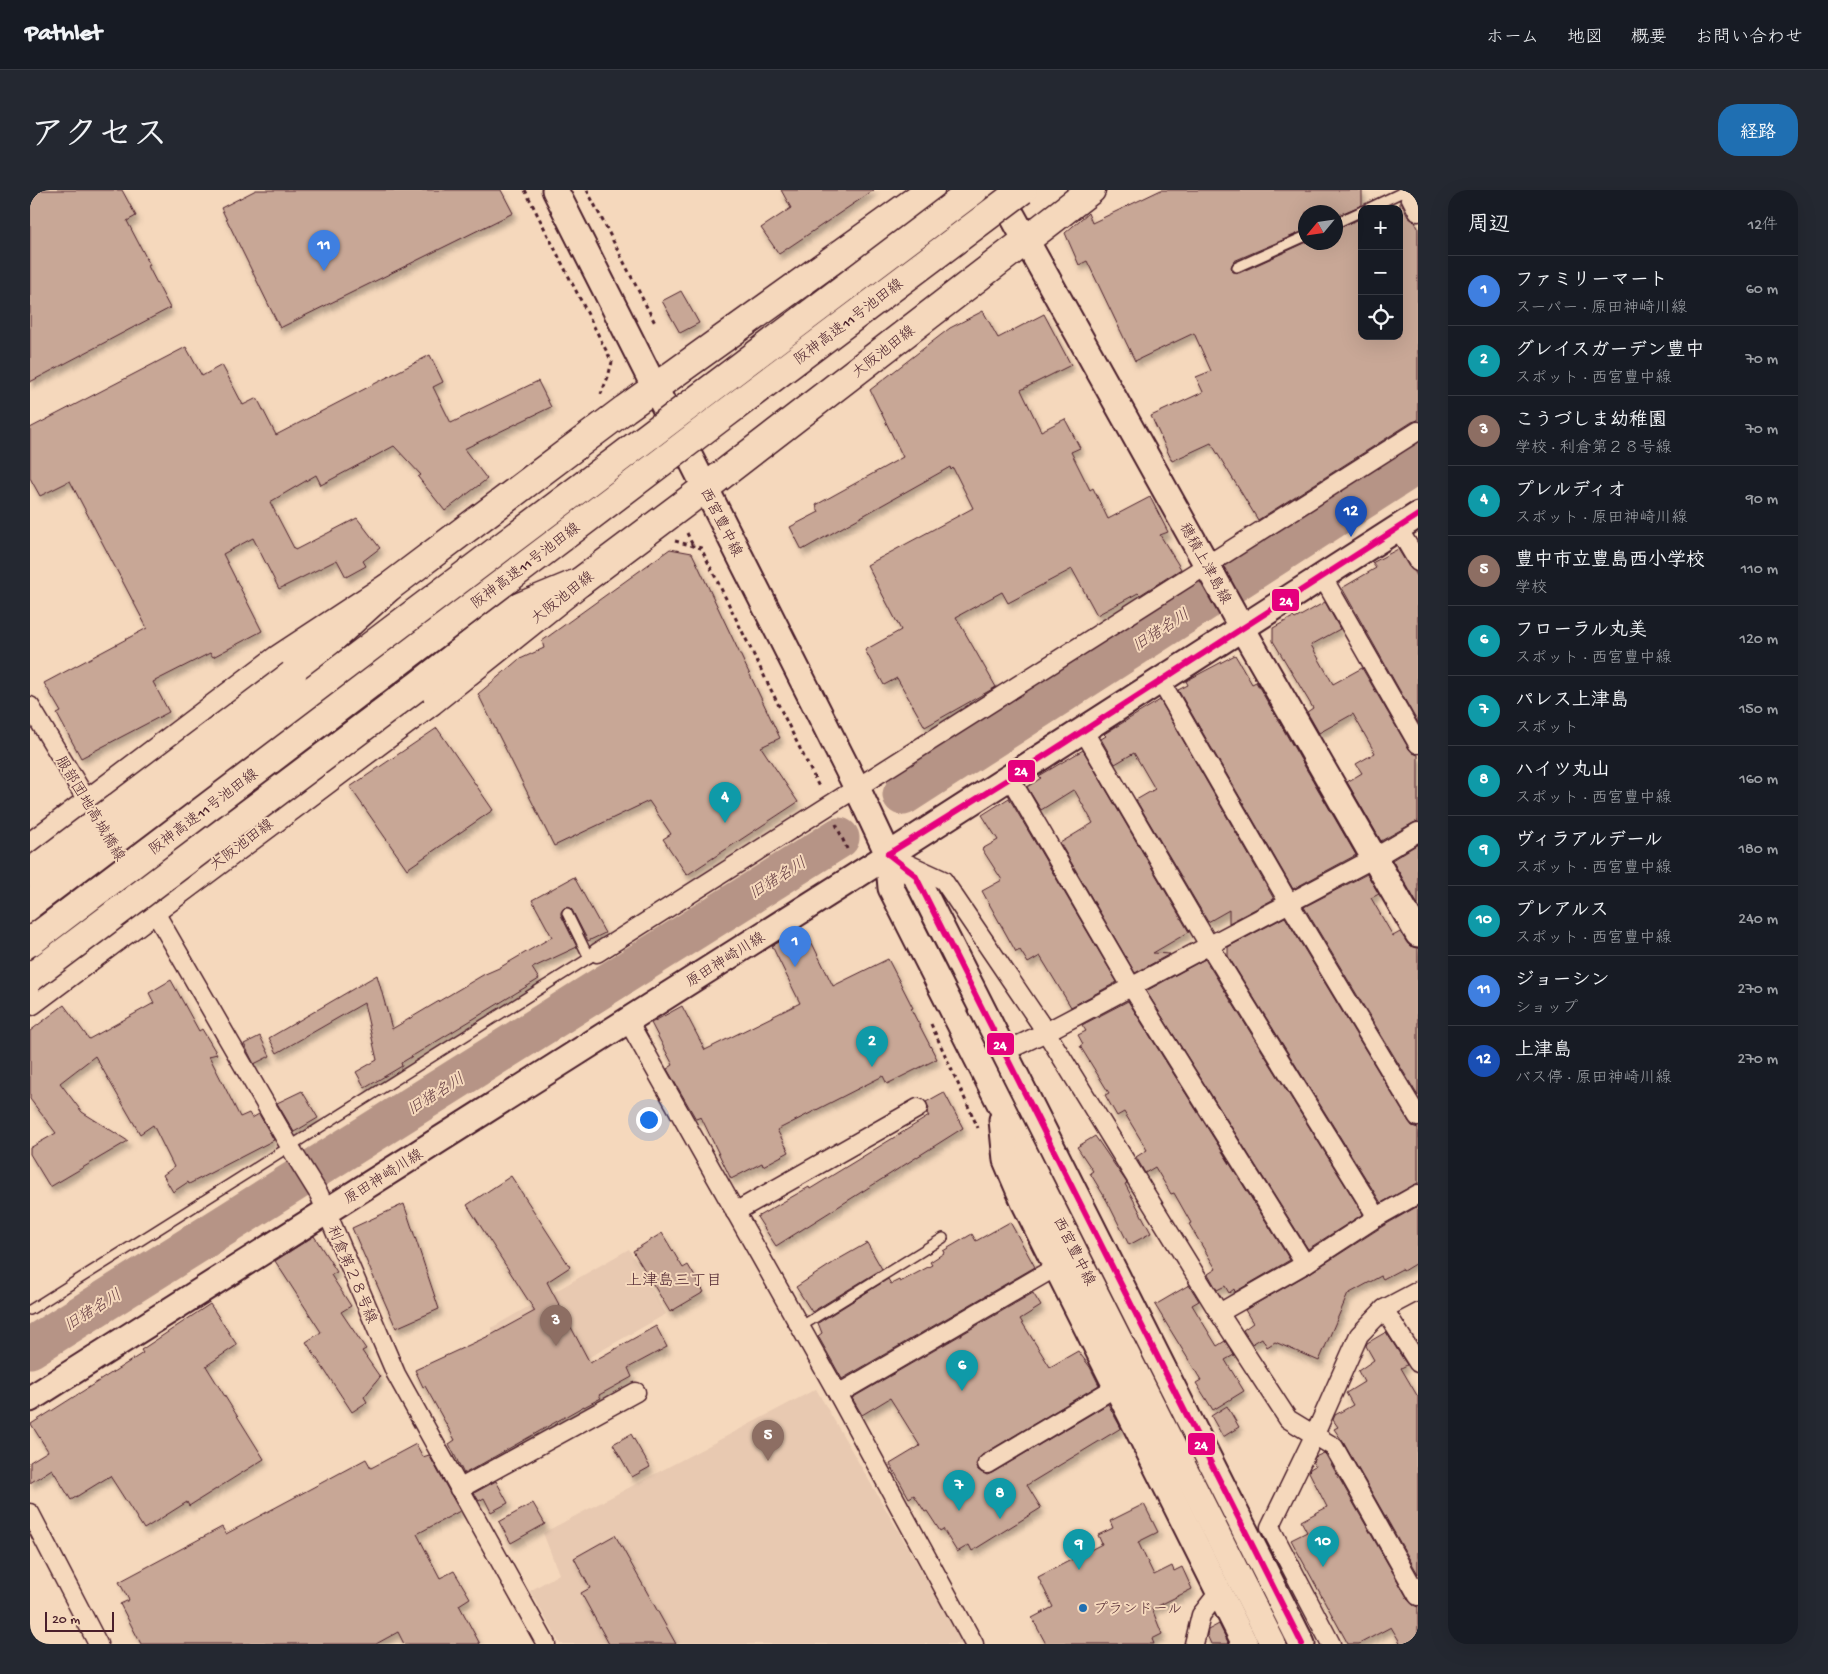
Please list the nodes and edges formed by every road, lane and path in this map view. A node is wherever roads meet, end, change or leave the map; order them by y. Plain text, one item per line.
1 (526, 190) edge
2 (555, 190) edge
3 (587, 190) edge
4 (930, 190) edge
5 (974, 190) edge
6 (998, 190) edge
7 (1022, 190) edge
8 (1091, 190) edge
9 (1407, 190) edge
10 (1375, 205) edge
11 (1418, 212) edge
12 (1358, 213) edge
13 (1343, 220) edge
14 (1027, 240) junction
15 (1298, 240) edge
16 (1237, 267) dead end
17 (655, 323) dead end
18 (654, 388) junction
19 (599, 399) dead end
20 (1418, 432) edge
21 (705, 488) junction
22 (1408, 521) edge
23 (670, 540) dead end
24 (1418, 562) edge
25 (1210, 570) junction
26 (1322, 576) junction
27 (580, 582) junction
28 (389, 587) junction
29 (1237, 619) junction
30 (1160, 680) junction
31 (30, 706) edge
32 (1083, 730) junction
33 (1418, 744) edge
34 (1010, 778) junction
35 (857, 788) junction
36 (89, 804) junction
37 (828, 806) junction
38 (1418, 832) edge
39 (30, 848) edge
40 (847, 849) dead end
41 (888, 854) junction
42 (1374, 858) junction
43 (30, 873) edge
44 (1289, 903) junction
45 (30, 904) edge
46 (152, 910) junction
47 (567, 913) dead end
48 (1418, 934) edge
49 (30, 942) edge
50 (1209, 945) junction
51 (593, 956) junction
52 (30, 978) edge
53 (1131, 986) junction
54 (30, 1001) edge
55 (628, 1021) junction
56 (1046, 1032) junction
57 (1004, 1052) junction
58 (1000, 1104) junction
59 (918, 1108) dead end
60 (1418, 1117) edge
61 (293, 1152) junction
62 (1418, 1194) edge
63 (323, 1203) junction
64 (735, 1212) junction
65 (1377, 1217) junction
66 (943, 1238) dead end
67 (1305, 1264) junction
68 (1056, 1267) junction
69 (1418, 1291) edge
70 (1384, 1309) junction
71 (30, 1310) edge
72 (1219, 1313) junction
73 (800, 1327) junction
74 (1418, 1363) edge
75 (1116, 1387) junction
76 (636, 1392) dead end
77 (838, 1394) junction
78 (30, 1399) edge
79 (1315, 1434) junction
80 (987, 1464) dead end
81 (459, 1489) junction
82 (30, 1514) edge
83 (1220, 1592) junction
84 (1418, 1596) edge
85 (98, 1644) edge
86 (546, 1644) edge
87 (974, 1644) edge
88 (1194, 1644) edge
89 (1245, 1644) edge
90 (1273, 1644) edge
91 (1302, 1644) edge
92 (1331, 1644) edge

1 - 19 path
2 - 18 main road, 西宮豊中線
3 - 17 path
4 - 18 main road
5 - 45 main road, 阪神高速11号池田線, bridge
6 - 14 main road, 穂積上津島線
7 - 49 main road, 阪神高速11号池田線, bridge
8 - 14 main road, 大阪池田線
9 - 10 lane
9 - 11 street
12 - 13 lane
14 - 21 main road, 大阪池田線
14 - 25 main road, 穂積上津島線
15 - 16 lane
18 - 21 main road, 西宮豊中線
18 - 28 main road
20 - 25 street
21 - 27 main road, 大阪池田線
21 - 35 main road, 西宮豊中線
22 - 24 street
22 - 26 main road, 原田神崎川線
23 - 37 path
25 - 29 main road, 穂積上津島線
25 - 35 street
26 - 29 main road, 原田神崎川線
26 - 33 street
27 - 46 main road, 大阪池田線
27 - 52 main road, bridge
28 - 36 main road
28 - 43 main road, bridge
29 - 30 main road, 原田神崎川線
29 - 42 main road, 穂積上津島線
30 - 32 main road, 原田神崎川線
30 - 44 street
31 - 36 street, 服部団地高城橋線
32 - 34 main road, 原田神崎川線
32 - 50 street
34 - 41 main road, 原田神崎川線
34 - 53 street
35 - 37 street
35 - 41 main road, 西宮豊中線
36 - 39 main road
36 - 46 street, 服部団地高城橋線
37 - 40 path
37 - 51 street
38 - 42 street
41 - 55 main road, 原田神崎川線
41 - 56 street
41 - 57 main road, 西宮豊中線
41 - 58 main road, 西宮豊中線
42 - 44 street
42 - 48 main road, 穂積上津島線
44 - 50 street
44 - 60 street
46 - 54 main road, 大阪池田線
46 - 61 street, 利倉第２８号線
47 - 51 lane
50 - 53 street
50 - 65 street
51 - 61 lane
53 - 56 street
53 - 67 street
55 - 63 main road, 原田神崎川線
55 - 64 street
56 - 57 street
56 - 72 street
57 - 91 main road, 西宮豊中線
58 - 68 main road
58 - 90 main road, 西宮豊中線
59 - 64 street
61 - 63 street, 利倉第２８号線
61 - 71 lane
62 - 65 street
63 - 78 main road, 原田神崎川線
63 - 81 street, 利倉第２８号線
64 - 73 street
65 - 67 street
66 - 73 lane
67 - 72 street
68 - 75 main road
68 - 77 street
69 - 70 street
70 - 74 street
70 - 79 street
72 - 79 street
73 - 77 street
75 - 80 street
75 - 83 main road
76 - 81 street
77 - 87 street
79 - 84 street
79 - 92 street
81 - 86 street, 利倉第２８号線
82 - 85 street
83 - 88 street
83 - 89 main road

